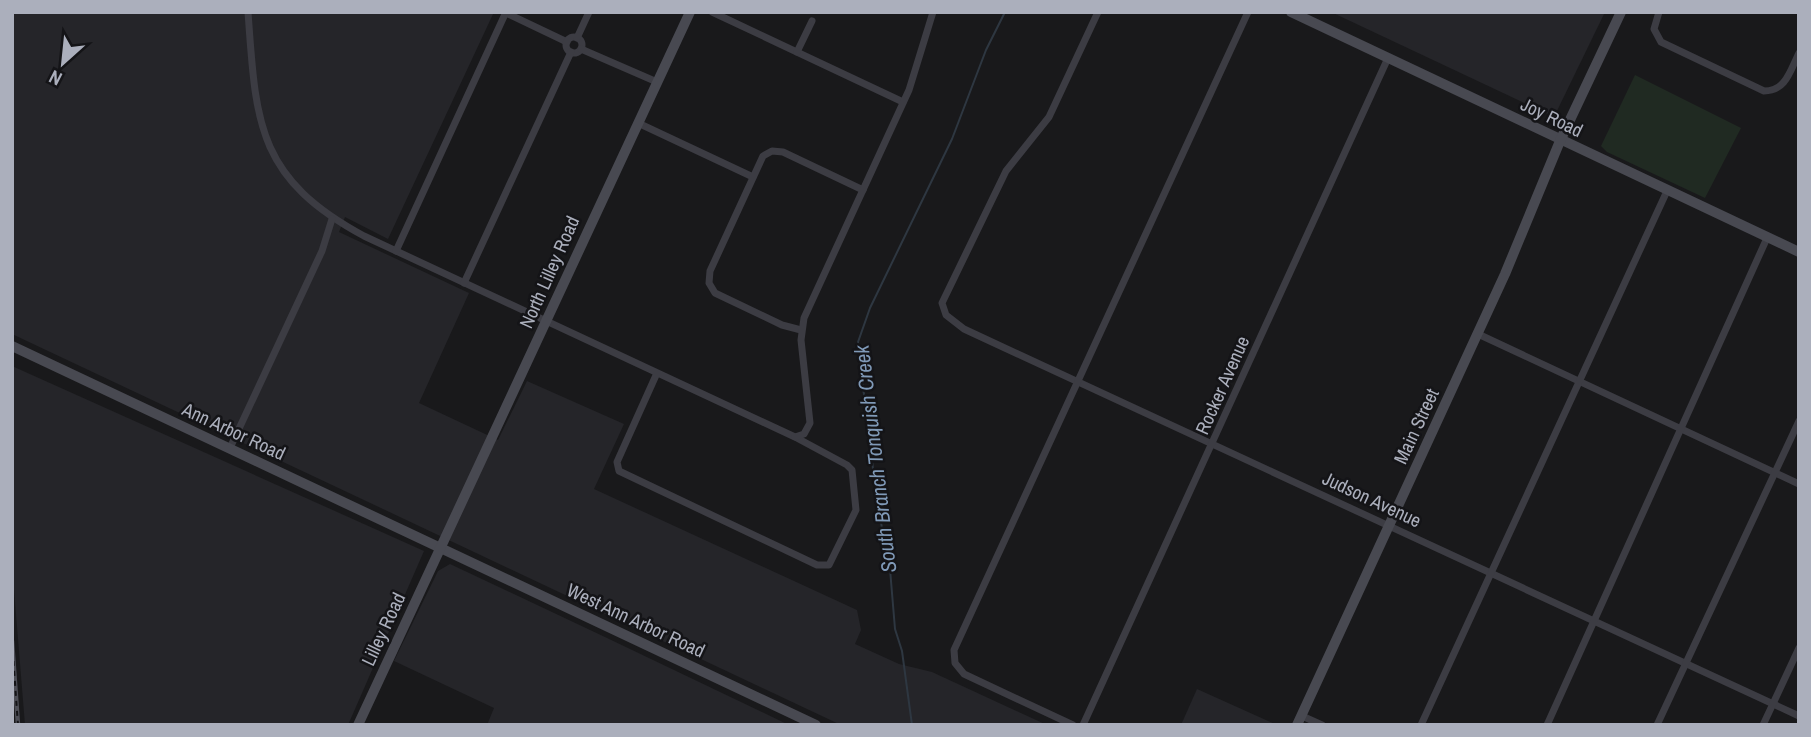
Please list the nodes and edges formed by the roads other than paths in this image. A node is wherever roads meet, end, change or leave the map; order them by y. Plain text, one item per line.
1 (248, 12) edge
2 (589, 12) edge
3 (690, 12) edge
4 (712, 12) edge
5 (933, 12) edge
6 (1098, 12) edge
7 (1248, 12) edge
8 (1291, 12) edge
9 (1622, 12) edge
10 (1658, 12) edge
11 (506, 13) edge
12 (812, 21) dead end
13 (577, 37) junction
14 (567, 42) junction
15 (581, 49) junction
16 (571, 52) junction
17 (797, 52) junction
18 (1799, 53) edge
19 (1388, 58) junction
20 (657, 82) junction
21 (903, 102) junction
22 (638, 123) junction
23 (1560, 141) junction
24 (753, 177) junction
25 (863, 190) junction
26 (1667, 191) junction
27 (332, 219) junction
28 (1768, 238) junction
29 (396, 251) junction
30 (1799, 252) edge
31 (464, 283) junction
32 (546, 320) junction
33 (801, 330) junction
34 (1478, 334) junction
35 (12, 346) edge
36 (657, 373) junction
37 (1079, 382) junction
38 (1580, 382) junction
39 (1799, 421) edge
40 (1682, 430) junction
41 (795, 437) junction
42 (1213, 443) junction
43 (230, 448) junction
44 (1774, 473) junction
45 (1799, 484) edge
46 (1390, 525) junction
47 (440, 547) junction
48 (1491, 572) junction
49 (1595, 621) junction
50 (1799, 648) edge
51 (1685, 663) junction
52 (1773, 704) junction
53 (1799, 716) edge
54 (1300, 720) edge
55 (358, 725) edge
56 (816, 725) edge
57 (1073, 725) edge
58 (1083, 725) edge
59 (1322, 725) edge
60 (1422, 725) edge
61 (1547, 725) edge
62 (1657, 725) edge
63 (1763, 725) edge

1 - 27 street
2 - 13 street
3 - 20 street, North Lilley Road
4 - 17 street
5 - 21 street
6 - 37 street, Judson Avenue
7 - 37 street
8 - 19 street, Joy Road
9 - 23 street, Main Street
10 - 18 street
11 - 14 street
11 - 29 street
12 - 17 street
13 - 14 street
13 - 15 street
14 - 16 street
15 - 16 street
15 - 20 street
16 - 31 street
17 - 21 street
19 - 23 street, Joy Road
19 - 42 street, Rocker Avenue
20 - 22 street, North Lilley Road
21 - 25 street
22 - 24 street
22 - 32 street, North Lilley Road
23 - 26 street, Joy Road
23 - 34 street, Main Street
24 - 25 street
24 - 33 street
25 - 33 street
26 - 28 street, Joy Road
26 - 38 street
27 - 29 street
27 - 43 street
28 - 30 street, Joy Road
28 - 40 street
29 - 31 street
31 - 32 street
32 - 36 street
32 - 47 street, North Lilley Road
33 - 41 street
34 - 38 street
34 - 46 street, Main Street
35 - 43 street, Ann Arbor Road
36 - 41 street
36 - 41 street
37 - 42 street, Judson Avenue
37 - 57 street
38 - 40 street
38 - 48 street
39 - 44 street
40 - 44 street
40 - 49 street
42 - 46 street, Judson Avenue
42 - 58 street, Rocker Avenue
43 - 47 street, Ann Arbor Road
44 - 45 street
44 - 51 street
46 - 48 street, Judson Avenue
46 - 54 street, Main Street
47 - 55 street, Lilley Road
47 - 56 street, West Ann Arbor Road
48 - 49 street, Judson Avenue
48 - 60 street
49 - 51 street, Judson Avenue
49 - 61 street
50 - 52 street
51 - 52 street, Judson Avenue
51 - 62 street
52 - 53 street, Judson Avenue
52 - 63 street
54 - 59 street

